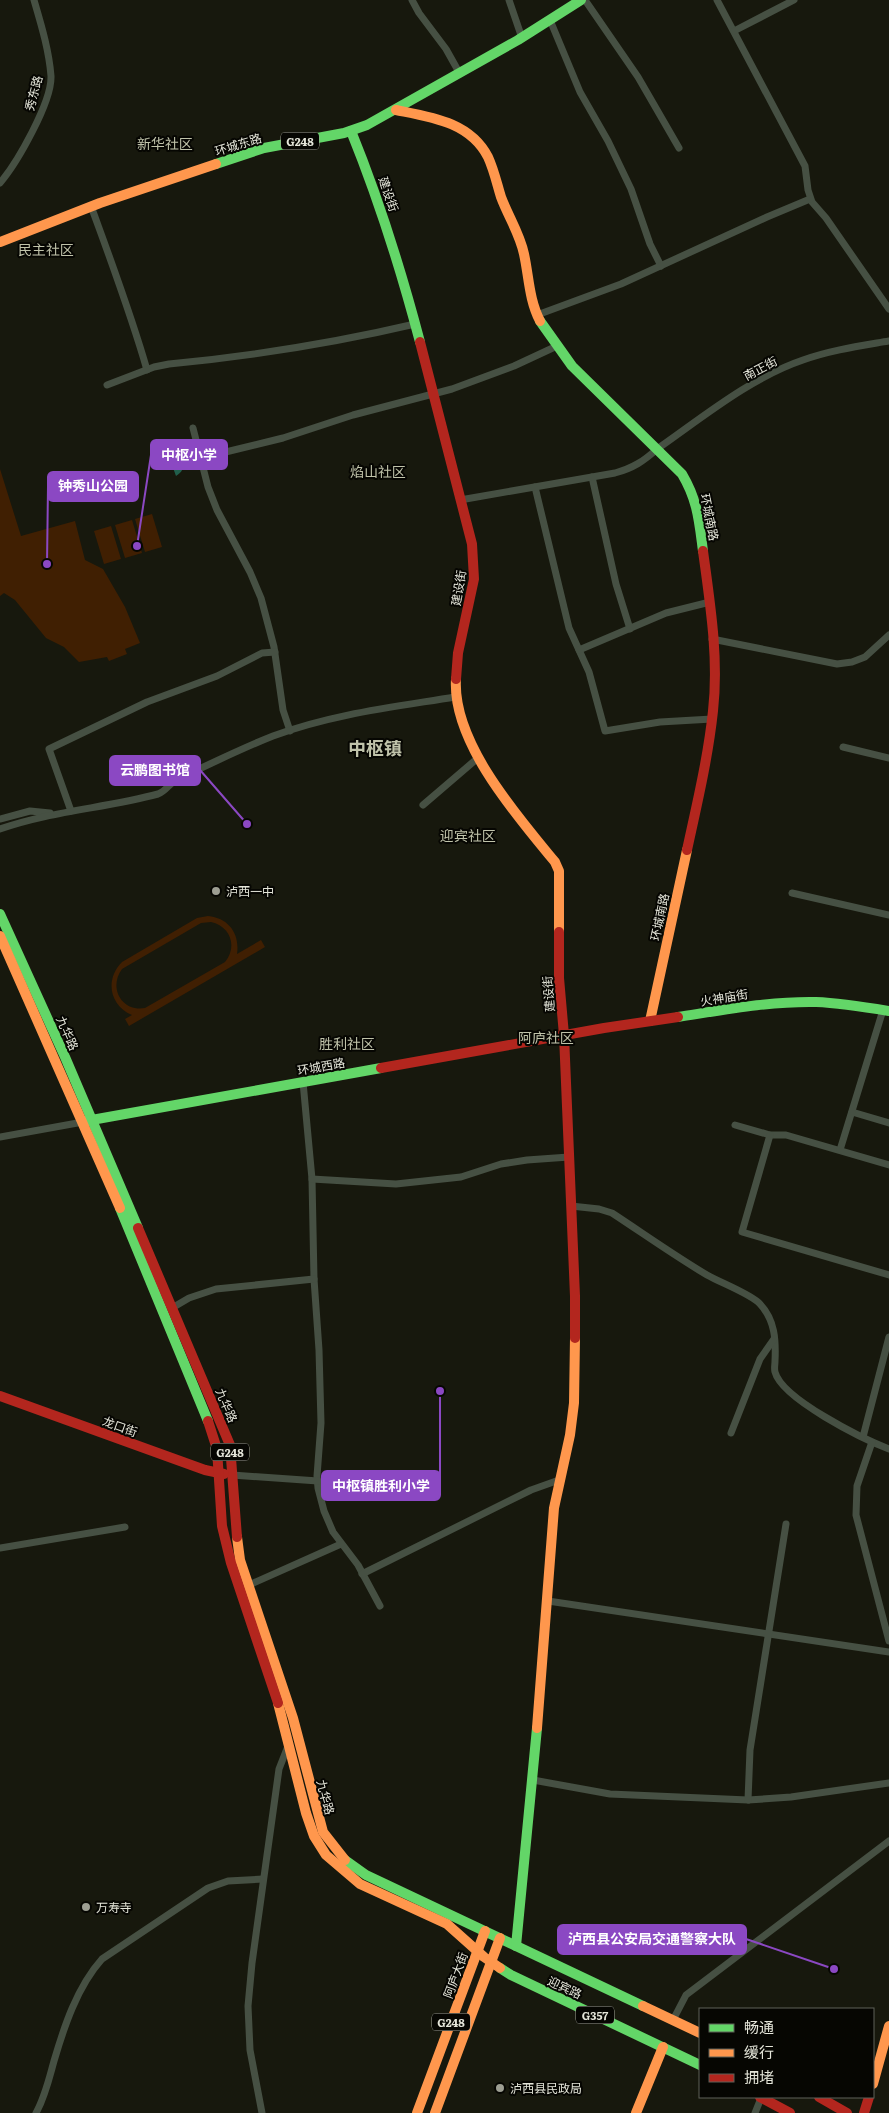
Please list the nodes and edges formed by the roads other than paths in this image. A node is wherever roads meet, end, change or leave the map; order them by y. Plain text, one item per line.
1 (34, 0) edge
2 (412, 0) edge
3 (509, 0) edge
4 (581, 0) edge
5 (585, 0) edge
6 (717, 0) edge
7 (794, 0) edge
8 (550, 20) junction
9 (734, 31) junction
10 (522, 38) junction
11 (460, 74) junction
12 (396, 110) junction
13 (351, 131) junction
14 (679, 148) dead end
15 (0, 183) edge
16 (810, 199) junction
17 (91, 206) junction
18 (0, 242) edge
19 (661, 266) junction
20 (889, 309) edge
21 (537, 315) junction
22 (415, 324) junction
23 (889, 341) edge
24 (557, 346) junction
25 (147, 370) junction
26 (107, 385) dead end
27 (433, 395) junction
28 (193, 428) dead end
29 (657, 449) junction
30 (201, 458) junction
31 (592, 477) junction
32 (535, 487) junction
33 (460, 500) junction
34 (710, 602) junction
35 (630, 629) junction
36 (889, 635) edge
37 (712, 639) junction
38 (578, 650) junction
39 (275, 652) junction
40 (455, 697) junction
41 (712, 719) junction
42 (290, 731) junction
43 (843, 747) dead end
44 (479, 757) junction
45 (889, 758) edge
46 (423, 805) dead end
47 (71, 811) junction
48 (55, 813) junction
49 (0, 819) edge
50 (0, 829) edge
51 (792, 893) dead end
52 (0, 914) edge
53 (889, 915) edge
54 (0, 936) edge
55 (886, 1011) edge
56 (650, 1021) junction
57 (564, 1035) junction
58 (303, 1082) junction
59 (852, 1112) junction
60 (87, 1121) junction
61 (889, 1123) edge
62 (735, 1125) dead end
63 (770, 1134) junction
64 (0, 1137) edge
65 (840, 1150) junction
66 (569, 1157) junction
67 (889, 1164) edge
68 (312, 1179) junction
69 (571, 1206) junction
70 (889, 1275) edge
71 (314, 1279) junction
72 (172, 1308) junction
73 (889, 1337) edge
74 (774, 1339) junction
75 (0, 1396) edge
76 (731, 1433) dead end
77 (864, 1438) junction
78 (872, 1442) junction
79 (889, 1449) edge
80 (219, 1473) junction
81 (232, 1475) junction
82 (559, 1480) junction
83 (318, 1481) junction
84 (786, 1524) dead end
85 (125, 1527) dead end
86 (341, 1544) junction
87 (0, 1548) edge
88 (362, 1574) junction
89 (249, 1585) junction
90 (548, 1601) junction
91 (380, 1606) dead end
92 (768, 1634) junction
93 (889, 1641) edge
94 (889, 1652) edge
95 (290, 1744) junction
96 (533, 1780) junction
97 (889, 1784) edge
98 (748, 1800) junction
99 (889, 1841) edge
100 (263, 1879) junction
101 (485, 1931) junction
102 (500, 1938) junction
103 (516, 1946) junction
104 (477, 1952) junction
105 (491, 1963) junction
106 (674, 2020) junction
107 (889, 2026) edge
108 (699, 2033) edge
109 (663, 2047) junction
110 (699, 2065) edge
111 (874, 2080) edge
112 (761, 2098) edge
113 (763, 2098) edge
114 (821, 2098) edge
115 (869, 2098) edge
116 (36, 2113) edge
117 (262, 2113) edge
118 (417, 2113) edge
119 (435, 2113) edge
120 (636, 2113) edge
121 (755, 2113) edge
122 (790, 2113) edge
123 (847, 2113) edge
124 (864, 2113) edge

1 - 15 street, 秀东路
2 - 11 street
3 - 10 street
4 - 8 main road, 环城东路 / G248
5 - 14 street
6 - 9 street
7 - 9 street
8 - 10 main road, 环城东路 / G248
8 - 19 street
9 - 16 street
10 - 11 main road, 环城东路 / G248
11 - 12 main road, 环城东路 / G248
12 - 13 main road, 环城东路 / G248
12 - 21 main road, 环城南路
13 - 17 main road, 环城东路 / G248
13 - 22 main road, 建设街
16 - 19 street
16 - 20 street
17 - 18 main road, 环城东路 / G248
17 - 25 street
19 - 21 street
21 - 24 main road, 环城南路
22 - 25 street
22 - 27 main road, 建设街
23 - 29 street, 南正街
24 - 27 street
24 - 29 main road, 环城南路
25 - 26 street
27 - 30 street
27 - 33 main road, 建设街
28 - 30 street
29 - 31 street, 南正街
29 - 34 main road, 环城南路
30 - 39 street
31 - 32 street, 南正街
31 - 35 street
32 - 33 street, 南正街
32 - 38 street
33 - 40 main road, 建设街
34 - 35 street
34 - 37 main road, 环城南路
35 - 38 street
36 - 37 street
37 - 41 main road, 环城南路
38 - 41 street
39 - 42 street
39 - 47 street
40 - 42 street
40 - 44 main road, 建设街
41 - 56 main road, 环城南路
42 - 47 street
43 - 45 street
44 - 46 street
44 - 57 main road, 建设街
47 - 48 street
48 - 49 street
48 - 50 street
51 - 53 street
52 - 60 main road, 九华路 / G248
54 - 60 main road, 九华路 / G248
55 - 56 main road, 火神庙街
55 - 59 street
56 - 57 main road, 火神庙街
57 - 58 main road, 环城西路
57 - 66 main road, 建设街
58 - 60 main road, 环城西路
58 - 68 street
59 - 61 street
59 - 65 street
60 - 64 street
60 - 72 main road, 九华路 / G248
60 - 80 main road, 九华路 / G248
62 - 63 street
63 - 65 street
63 - 70 street
65 - 67 street
66 - 68 street
66 - 69 main road, 建设街
68 - 71 street
69 - 74 street
69 - 82 main road, 建设街
71 - 72 street
71 - 83 street
72 - 81 main road, 九华路 / G248
73 - 77 street
74 - 76 street
74 - 77 street
75 - 80 main road, 龙口街
77 - 78 street
78 - 79 street
78 - 93 street
80 - 81 main road, 龙口街
80 - 95 main road, 九华路 / G248
81 - 83 street
81 - 89 main road, 九华路 / G248
82 - 88 street
82 - 90 main road, 建设街
83 - 86 street
84 - 92 street
85 - 87 street
86 - 88 street
86 - 89 street
88 - 91 street
89 - 101 main road, 九华路 / G248
90 - 92 street
90 - 96 main road, 建设街
92 - 94 street
92 - 98 street
95 - 100 street
95 - 104 main road, 九华路 / G248
96 - 98 street
96 - 103 main road, 建设街
97 - 98 street
99 - 106 street
100 - 116 street
100 - 117 street
101 - 102 main road, 迎宾路 / G248
101 - 104 main road, 阿庐大街 / G248
102 - 103 main road, 迎宾路 / G357
102 - 105 main road, G248
103 - 106 main road, 迎宾路 / G357
104 - 105 main road, 迎宾路 / G248
104 - 118 main road, 阿庐大街 / G248
105 - 109 main road, 迎宾路 / G357
105 - 119 main road, G248
106 - 108 main road, 迎宾路 / G357
107 - 111 main road
109 - 110 main road, 迎宾路 / G357
109 - 120 main road
112 - 121 street
113 - 122 main road
114 - 123 main road
115 - 124 main road

